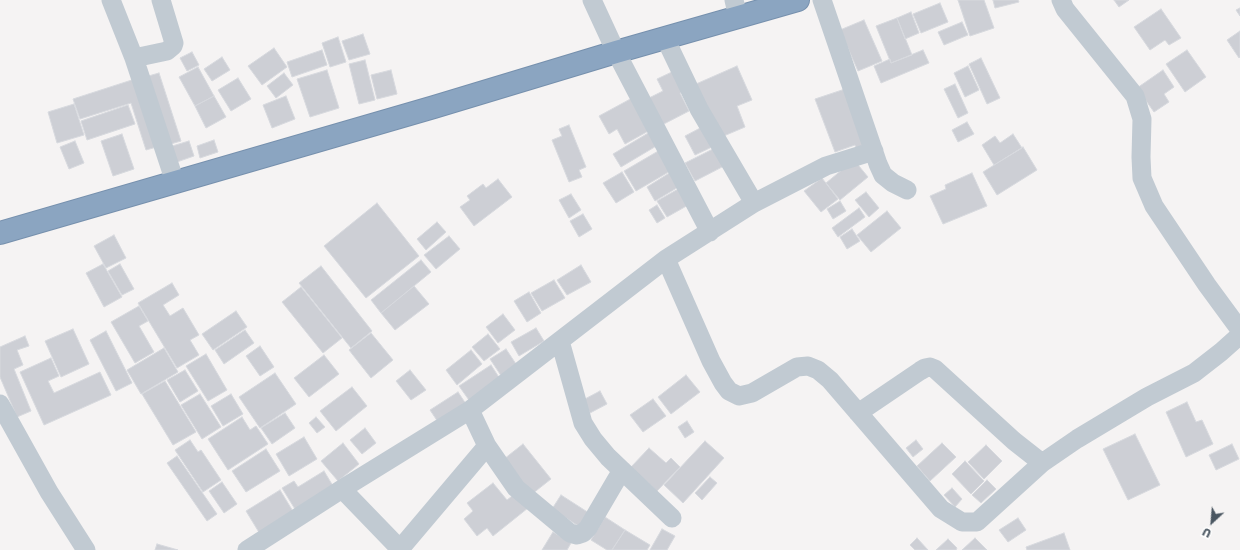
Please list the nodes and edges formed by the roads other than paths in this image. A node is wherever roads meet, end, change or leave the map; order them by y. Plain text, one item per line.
1 (111, 0) edge
2 (161, 0) edge
3 (592, 0) edge
4 (798, 0) edge
5 (822, 0) edge
6 (1061, 0) edge
7 (736, 9) edge
8 (665, 38) junction
9 (616, 52) junction
10 (134, 58) junction
11 (874, 151) junction
12 (175, 182) junction
13 (907, 190) dead end
14 (754, 203) junction
15 (710, 232) junction
16 (0, 233) edge
17 (666, 259) junction
18 (1240, 330) edge
19 (1240, 335) edge
20 (560, 341) junction
21 (0, 404) edge
22 (470, 410) junction
23 (858, 414) junction
24 (487, 446) junction
25 (1042, 463) junction
26 (622, 470) junction
27 (342, 489) junction
28 (672, 518) dead end
29 (86, 550) edge
30 (247, 550) edge
31 (400, 550) edge

1 - 10 street
2 - 10 street
3 - 9 street
4 - 7 highway
5 - 11 street
6 - 18 street
7 - 8 highway
8 - 9 highway
8 - 14 street
9 - 12 highway
9 - 15 street
10 - 12 street
11 - 13 street
11 - 14 street
12 - 16 highway
14 - 15 street
15 - 17 street
17 - 20 street
17 - 23 street
19 - 25 street
20 - 22 street
20 - 26 street
21 - 29 street
22 - 24 street
22 - 27 street
23 - 25 street
23 - 25 street
24 - 26 street
24 - 31 street
26 - 28 street
27 - 30 street
27 - 31 street

